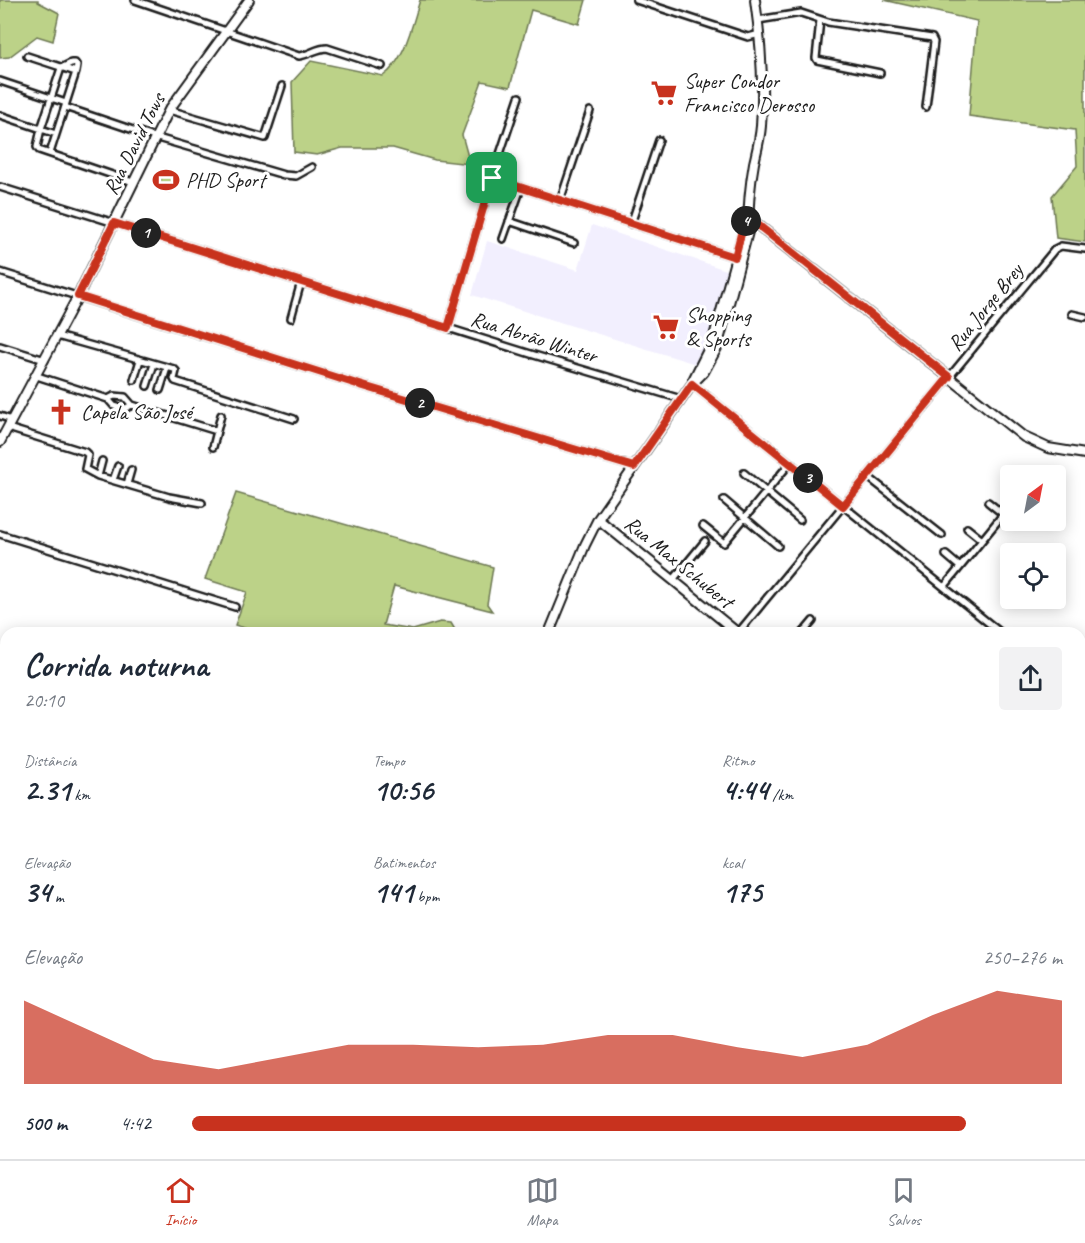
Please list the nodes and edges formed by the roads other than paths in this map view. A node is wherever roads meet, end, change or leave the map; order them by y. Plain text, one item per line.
1 (135, 0) edge
2 (249, 0) edge
3 (636, 0) edge
4 (755, 0) edge
5 (758, 20) junction
6 (820, 20) junction
7 (225, 31) junction
8 (760, 34) junction
9 (27, 56) dead end
10 (382, 66) dead end
11 (61, 68) junction
12 (880, 73) dead end
13 (0, 81) edge
14 (282, 86) dead end
15 (519, 97) dead end
16 (50, 98) junction
17 (65, 105) junction
18 (926, 107) dead end
19 (169, 110) junction
20 (590, 111) dead end
21 (0, 116) edge
22 (40, 129) junction
23 (56, 134) junction
24 (154, 137) junction
25 (659, 140) dead end
26 (50, 153) junction
27 (312, 167) dead end
28 (492, 178) junction
29 (133, 182) junction
30 (0, 187) edge
31 (520, 188) junction
32 (560, 201) junction
33 (748, 217) junction
34 (509, 221) junction
35 (114, 223) junction
36 (631, 224) junction
37 (503, 239) dead end
38 (574, 243) dead end
39 (1085, 249) edge
40 (735, 257) junction
41 (0, 272) edge
42 (301, 282) junction
43 (78, 296) junction
44 (1072, 314) dead end
45 (1085, 317) edge
46 (291, 318) dead end
47 (448, 328) junction
48 (57, 336) junction
49 (0, 346) edge
50 (45, 360) junction
51 (140, 360) junction
52 (154, 364) junction
53 (167, 368) junction
54 (37, 376) junction
55 (949, 377) junction
56 (134, 380) dead end
57 (692, 384) junction
58 (147, 386) dead end
59 (160, 390) dead end
60 (108, 399) junction
61 (681, 399) junction
62 (132, 405) junction
63 (221, 415) dead end
64 (0, 416) edge
65 (294, 419) dead end
66 (12, 420) junction
67 (8, 428) junction
68 (217, 431) junction
69 (0, 442) edge
70 (213, 447) dead end
71 (1085, 454) edge
72 (102, 461) dead end
73 (790, 463) junction
74 (118, 466) dead end
75 (634, 467) junction
76 (131, 470) dead end
77 (744, 473) dead end
78 (98, 476) junction
79 (867, 476) junction
80 (113, 480) junction
81 (127, 484) junction
82 (767, 492) junction
83 (724, 500) dead end
84 (988, 502) dead end
85 (202, 503) dead end
86 (843, 506) junction
87 (1000, 512) edge
88 (745, 518) junction
89 (1000, 518) edge
90 (598, 519) junction
91 (800, 520) dead end
92 (704, 526) dead end
93 (967, 528) dead end
94 (0, 534) edge
95 (942, 535) dead end
96 (982, 540) junction
97 (705, 541) dead end
98 (778, 546) dead end
99 (946, 555) dead end
100 (960, 567) junction
101 (673, 580) junction
102 (944, 587) junction
103 (235, 607) dead end
104 (813, 621) dead end
105 (551, 627) edge
106 (731, 627) edge
107 (743, 627) edge
108 (808, 627) edge
109 (994, 627) edge

1 - 7 street
2 - 7 main road, Rua David Tows
3 - 8 street
4 - 5 main road
5 - 6 street
5 - 8 main road
6 - 12 street
6 - 18 street
7 - 10 street
7 - 19 main road, Rua David Tows
8 - 33 main road
9 - 11 street
11 - 16 street
11 - 17 street
13 - 16 street
14 - 19 street
15 - 28 street
16 - 17 street
16 - 22 street
17 - 23 street
17 - 24 street
19 - 24 main road, Rua David Tows
20 - 32 street
21 - 22 street
22 - 23 street
22 - 26 street
23 - 26 street
24 - 27 street
24 - 29 main road, Rua David Tows
25 - 36 street
26 - 29 street
28 - 31 street
28 - 47 street
29 - 35 main road, Rua David Tows
30 - 35 street, Rua Abrão Winter
31 - 32 street
31 - 34 street
32 - 36 street
33 - 40 main road
33 - 55 main road
33 - 57 main road
34 - 37 street
34 - 38 street
35 - 42 street, Rua Abrão Winter
35 - 43 main road, Rua David Tows
36 - 40 street
39 - 55 street, Rua Jorge Brey
40 - 57 main road
41 - 43 street
42 - 46 street
42 - 47 street, Rua Abrão Winter
43 - 48 main road, Rua David Tows
43 - 75 street
44 - 45 street
47 - 61 street, Rua Abrão Winter
48 - 50 main road, Rua David Tows
48 - 51 street
49 - 50 street
50 - 54 main road, Rua David Tows
51 - 52 street
51 - 56 street
52 - 53 street
52 - 58 street
53 - 59 street
53 - 65 street
54 - 60 street
54 - 66 main road, Rua David Tows
55 - 71 main road
55 - 79 street, Rua Jorge Brey
57 - 61 main road
57 - 73 street
60 - 62 street
60 - 62 street
61 - 75 main road
62 - 68 street
63 - 68 street
64 - 66 street
66 - 67 main road, Rua David Tows
67 - 69 main road, Rua David Tows
67 - 78 street
68 - 70 street
72 - 78 street
73 - 82 street
73 - 86 street
74 - 80 street
75 - 90 main road
76 - 81 street
77 - 82 street
78 - 80 street
79 - 86 street, Rua Jorge Brey
79 - 95 street
80 - 81 street
81 - 85 street
82 - 88 street
82 - 91 street
83 - 88 street
84 - 87 street
86 - 102 street
86 - 107 street, Rua Jorge Brey
88 - 92 street
88 - 98 street
89 - 96 street
90 - 101 main road, Rua Max Schubert
90 - 105 main road
93 - 96 street
94 - 103 street
96 - 100 street
97 - 101 street
99 - 100 street
100 - 102 street
101 - 106 main road, Rua Max Schubert
102 - 109 street
104 - 108 street

